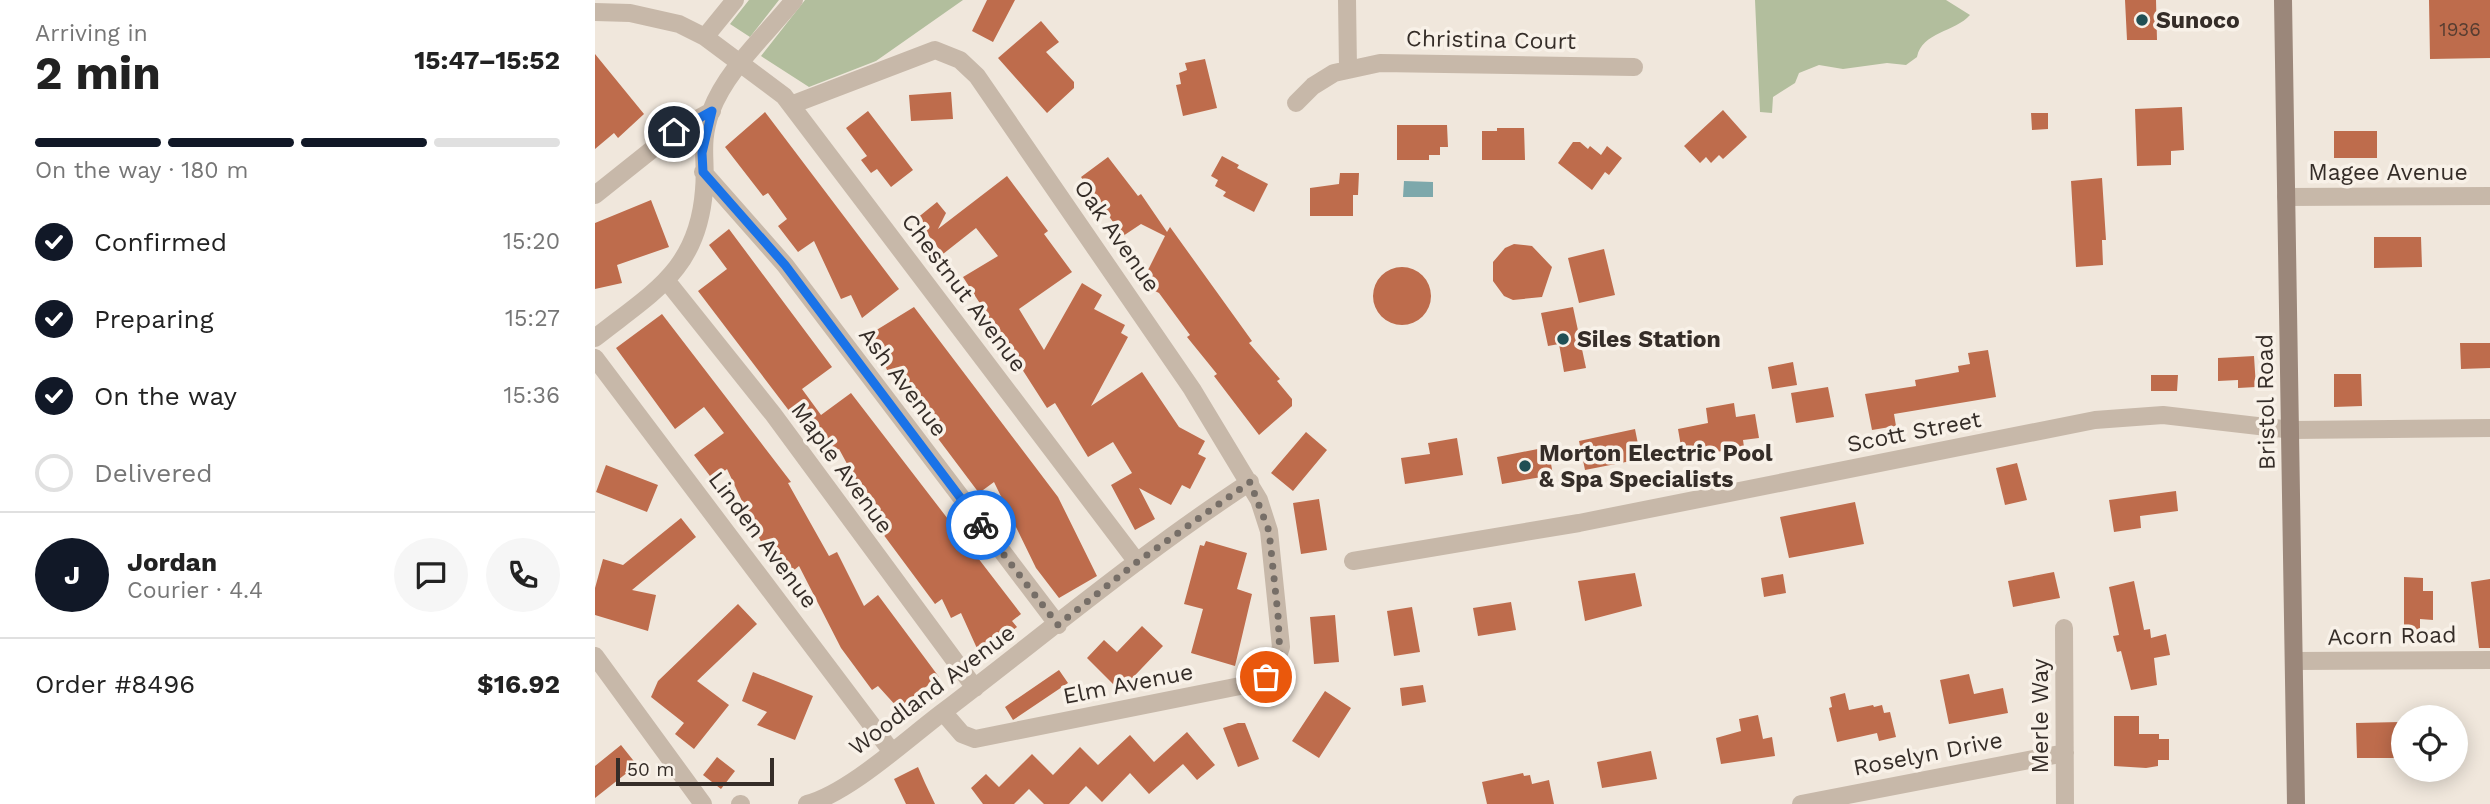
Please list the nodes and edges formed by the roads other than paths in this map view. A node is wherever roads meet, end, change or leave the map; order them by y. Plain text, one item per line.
1 (735, 0) edge
2 (794, 0) edge
3 (1347, 0) edge
4 (2283, 0) edge
5 (595, 12) edge
6 (705, 37) junction
7 (743, 63) junction
8 (1634, 67) dead end
9 (1348, 68) junction
10 (1296, 103) dead end
11 (791, 105) junction
12 (712, 111) junction
13 (703, 172) junction
14 (595, 195) edge
15 (2490, 196) edge
16 (2286, 197) junction
17 (666, 280) junction
18 (595, 338) edge
19 (595, 358) edge
20 (2490, 428) edge
21 (2292, 430) junction
22 (1250, 482) junction
23 (1353, 561) dead end
24 (1137, 562) junction
25 (1278, 615) joint
26 (1058, 625) junction
27 (2064, 628) dead end
28 (595, 656) edge
29 (2490, 660) edge
30 (2294, 661) junction
31 (975, 688) junction
32 (943, 712) junction
33 (892, 751) junction
34 (2065, 753) junction
35 (702, 804) edge
36 (807, 804) edge
37 (1801, 804) edge
38 (2065, 804) edge
39 (2296, 804) edge

1 - 6 street
2 - 7 street
3 - 9 street
4 - 16 main road, Bristol Road
5 - 6 street, Chestnut Avenue
6 - 7 street, Chestnut Avenue
7 - 11 street, Chestnut Avenue
7 - 12 street
8 - 9 street, Christina Court
9 - 10 street, Christina Court
11 - 22 street, Oak Avenue
11 - 24 street, Chestnut Avenue
12 - 13 street
12 - 14 street
13 - 17 street
13 - 26 street, Ash Avenue
15 - 16 street, Magee Avenue
16 - 21 main road, Bristol Road
17 - 18 street
17 - 31 street, Maple Avenue
19 - 33 street, Linden Avenue
20 - 21 street, Scott Street
21 - 23 street, Scott Street
21 - 30 main road, Bristol Road
22 - 24 street, Woodland Avenue
22 - 25 street, Oak Avenue
24 - 26 street, Woodland Avenue
25 - 32 street, Elm Avenue
26 - 31 street, Woodland Avenue
27 - 34 street, Merle Way
28 - 35 street
29 - 30 street, Acorn Road
30 - 39 main road, Bristol Road
31 - 32 street, Woodland Avenue
32 - 33 street, Woodland Avenue
33 - 36 street, Woodland Avenue
34 - 37 street, Roselyn Drive
34 - 38 street, Merle Way

